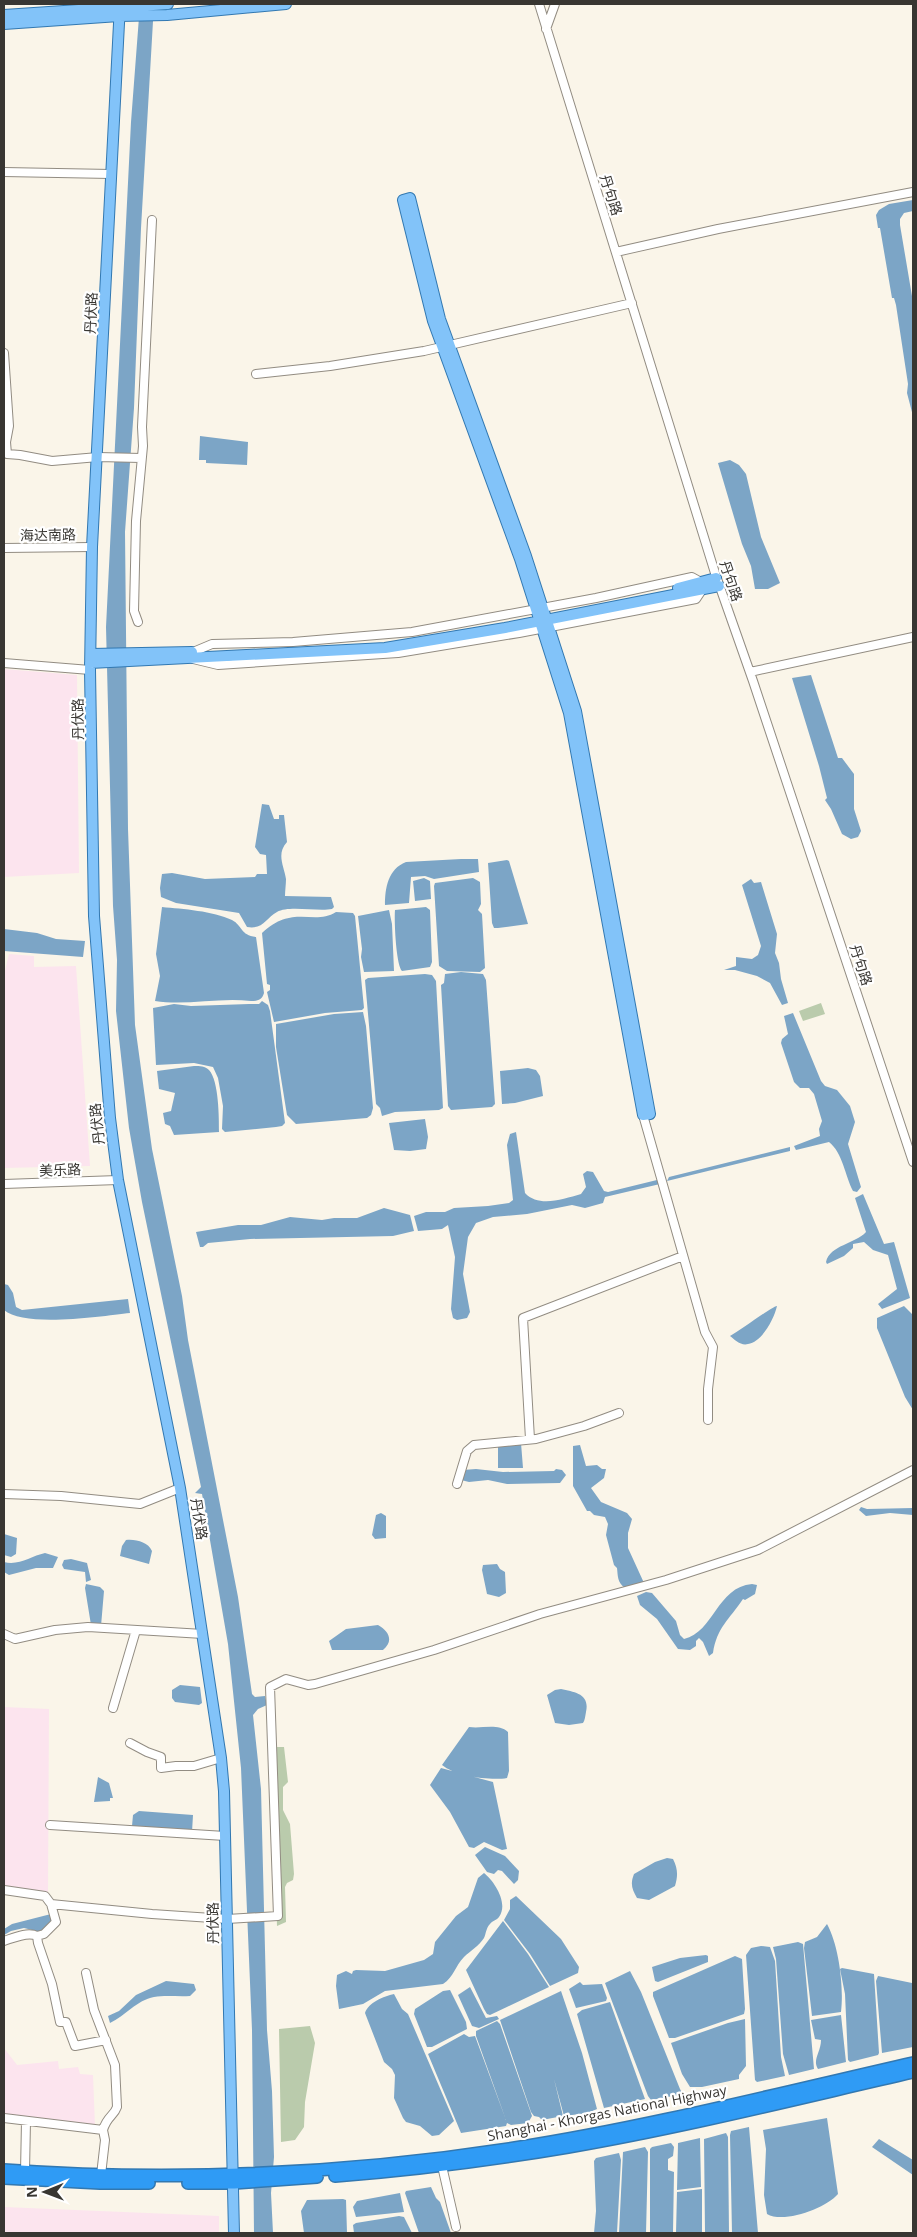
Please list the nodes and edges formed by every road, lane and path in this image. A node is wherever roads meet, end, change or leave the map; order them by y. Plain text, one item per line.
1 (167, 4) edge
2 (286, 4) edge
3 (539, 4) edge
4 (555, 4) edge
5 (119, 9) edge
6 (4, 15) edge
7 (4, 24) edge
8 (546, 29) junction
9 (4, 172) edge
10 (111, 174) junction
11 (913, 192) edge
12 (152, 220) dead end
13 (616, 252) junction
14 (632, 303) junction
15 (446, 346) junction
16 (4, 353) edge
17 (256, 374) dead end
18 (98, 457) junction
19 (139, 458) junction
20 (92, 547) junction
21 (4, 548) edge
22 (718, 582) junction
23 (701, 586) junction
24 (543, 618) junction
25 (138, 622) dead end
26 (913, 637) edge
27 (90, 662) junction
28 (4, 663) edge
29 (750, 672) junction
30 (643, 1115) joint
31 (913, 1162) edge
32 (118, 1180) junction
33 (4, 1184) edge
34 (683, 1256) junction
35 (619, 1413) dead end
36 (708, 1420) dead end
37 (530, 1439) junction
38 (913, 1470) edge
39 (457, 1484) dead end
40 (180, 1488) junction
41 (4, 1494) edge
42 (136, 1630) junction
43 (4, 1634) edge
44 (203, 1634) junction
45 (113, 1708) dead end
46 (130, 1743) dead end
47 (221, 1758) junction
48 (50, 1825) dead end
49 (225, 1836) junction
50 (4, 1890) edge
51 (51, 1904) junction
52 (230, 1919) junction
53 (38, 1936) junction
54 (4, 1941) edge
55 (86, 1973) dead end
56 (106, 2040) junction
57 (913, 2064) edge
58 (913, 2072) edge
59 (4, 2118) edge
60 (26, 2121) junction
61 (103, 2130) junction
62 (442, 2166) junction
63 (4, 2170) edge
64 (25, 2172) junction
65 (277, 2176) junction
66 (4, 2178) edge
67 (234, 2178) junction
68 (101, 2179) junction
69 (456, 2227) dead end
70 (234, 2233) edge

1 - 5 main road
2 - 5 main road
3 - 8 street, 丹句路
4 - 8 street
5 - 6 main road
5 - 7 main road
5 - 10 main road, 丹伏路
8 - 13 street, 丹句路
9 - 10 street
10 - 18 main road, 丹伏路
11 - 13 street
12 - 19 street
13 - 14 street, 丹句路
14 - 15 street
14 - 22 street, 丹句路
15 - 15 main road
15 - 17 street
15 - 24 main road
16 - 18 street
18 - 19 street
18 - 20 main road, 丹伏路
19 - 25 street
20 - 21 street, 海达南路
20 - 27 main road, 丹伏路
22 - 23 main road
22 - 29 street, 丹句路
23 - 24 main road
23 - 24 street
24 - 27 main road
24 - 30 main road
26 - 29 street
27 - 28 street
27 - 32 main road, 丹伏路
29 - 31 street, 丹句路
30 - 34 street
32 - 33 street, 美乐路
32 - 40 main road, 丹伏路
34 - 36 street
34 - 37 street
35 - 37 street
37 - 39 street
38 - 52 street
40 - 41 street
40 - 44 main road, 丹伏路
42 - 43 street
42 - 44 street
42 - 45 street
44 - 47 main road, 丹伏路
46 - 47 street
47 - 49 main road, 丹伏路
48 - 49 street
49 - 52 main road, 丹伏路
50 - 51 street
51 - 52 street
51 - 53 street
52 - 67 main road, 丹伏路
53 - 54 street
53 - 56 street
55 - 56 street
56 - 61 street
57 - 65 highway, Shanghai - Khorgas National Highway
58 - 62 highway, Shanghai - Khorgas National Highway
59 - 60 street
60 - 61 street
60 - 64 street
61 - 68 street
62 - 65 highway, Shanghai - Khorgas National Highway
62 - 69 street
63 - 64 highway, Shanghai - Khorgas National Highway
64 - 68 highway, Shanghai - Khorgas National Highway
65 - 67 highway, Shanghai - Khorgas National Highway
66 - 68 highway, Shanghai - Khorgas National Highway
67 - 68 highway, Shanghai - Khorgas National Highway
67 - 70 main road, 丹伏路

